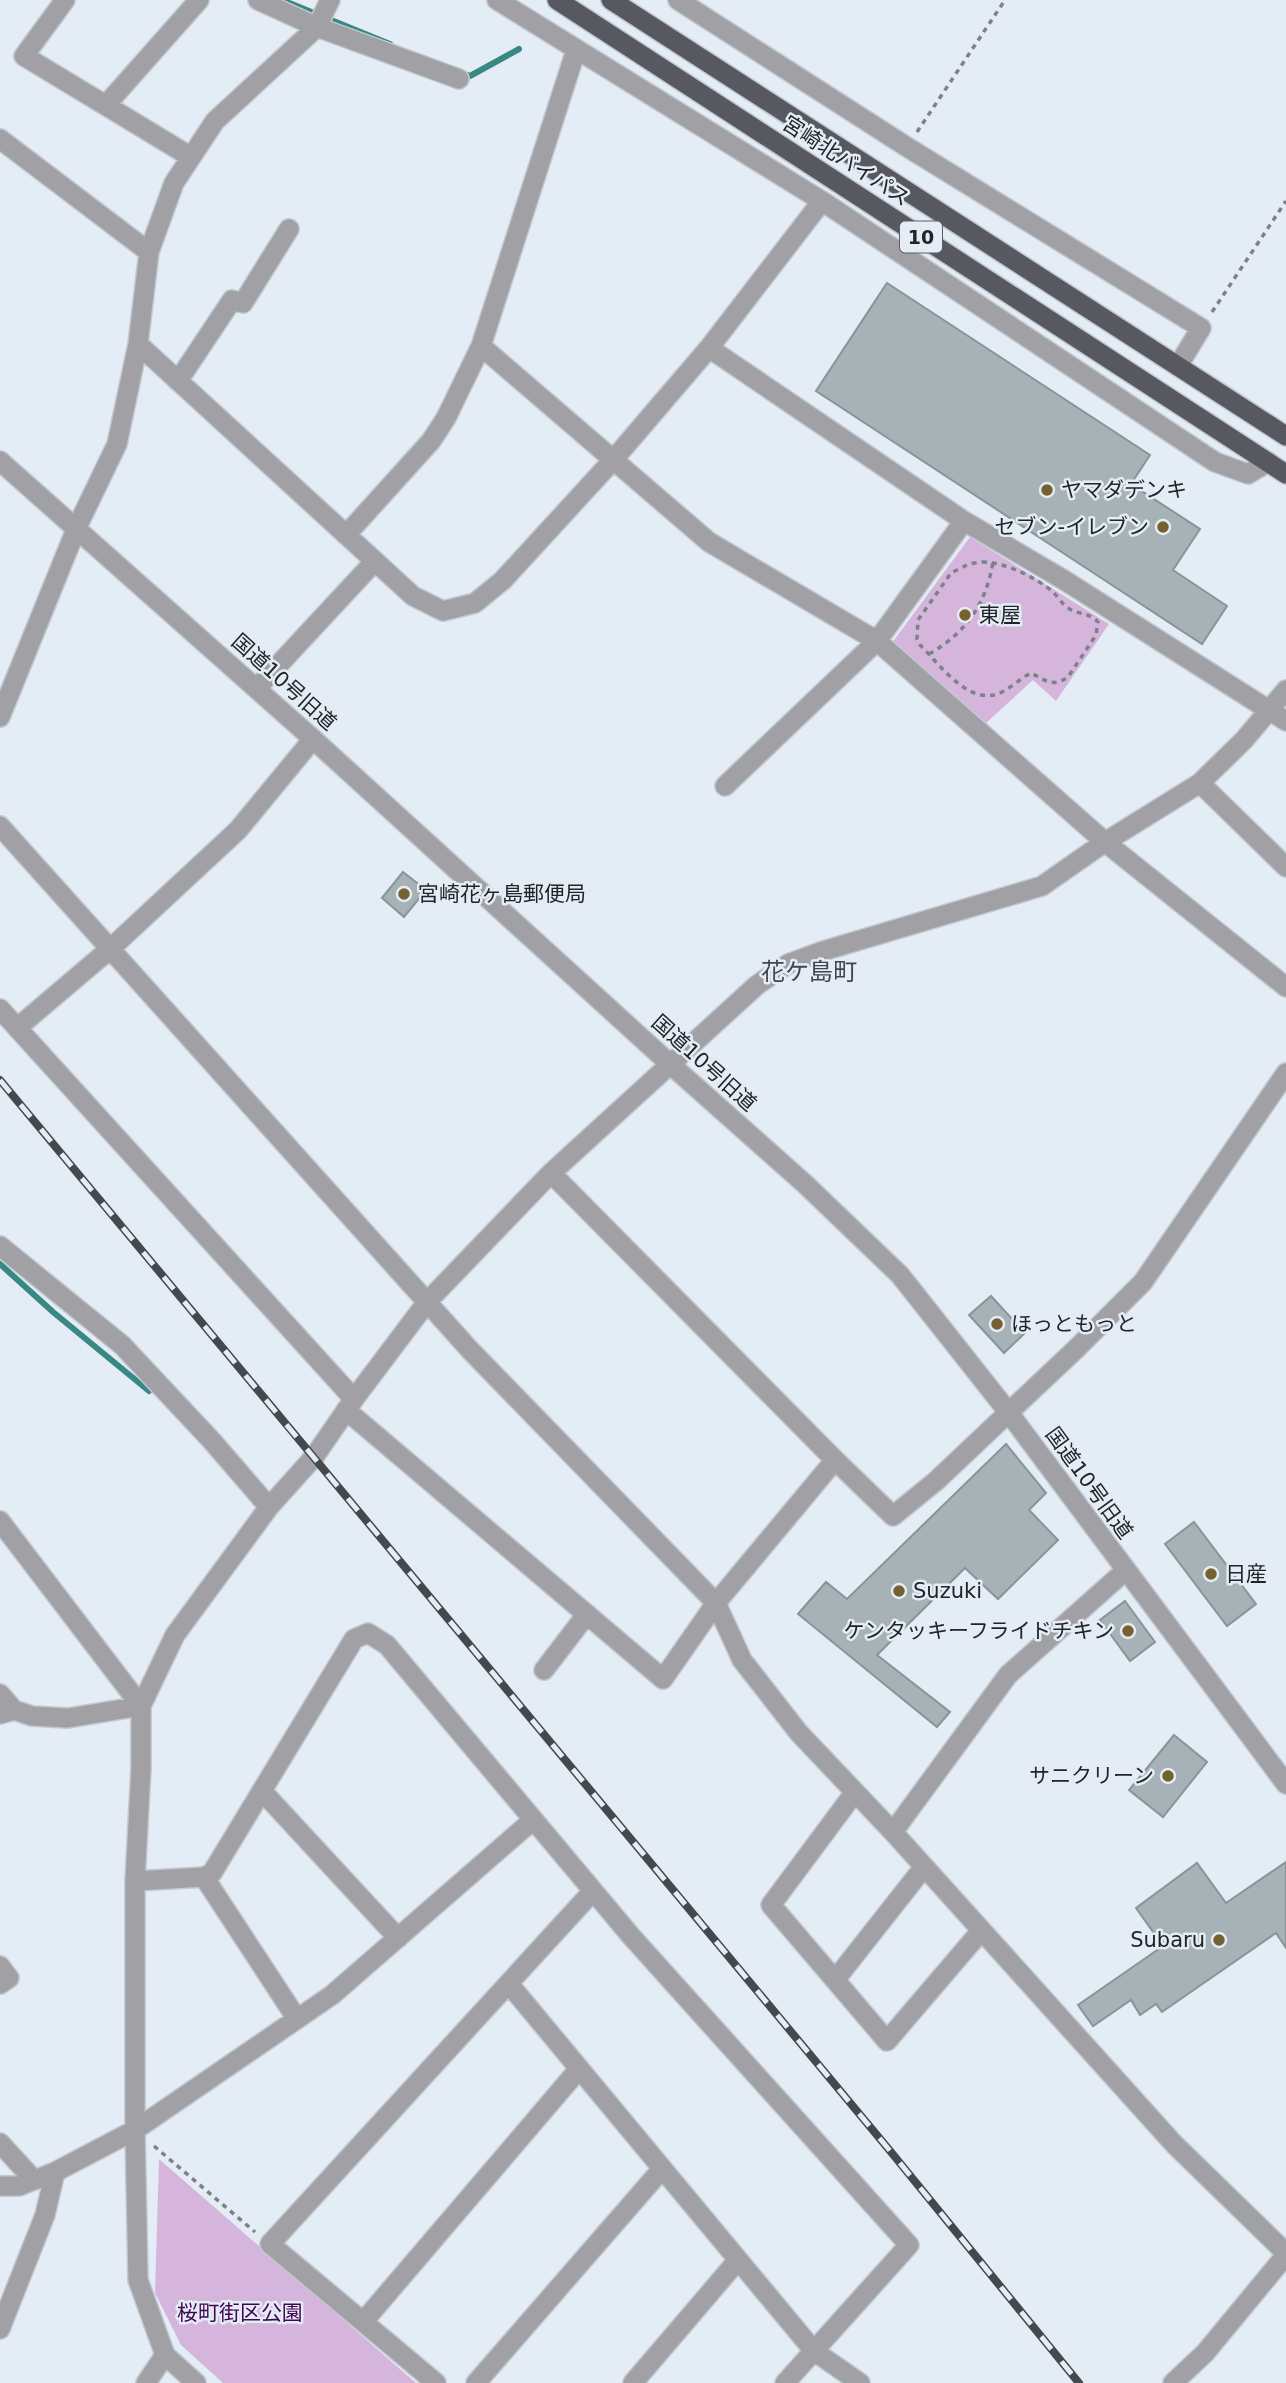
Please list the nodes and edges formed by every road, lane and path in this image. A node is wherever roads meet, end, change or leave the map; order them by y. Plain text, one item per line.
1 (65, 0) edge
2 (199, 0) edge
3 (258, 0) edge
4 (497, 0) edge
5 (557, 0) edge
6 (611, 0) edge
7 (678, 0) edge
8 (1005, 0) edge
9 (324, 13) edge
10 (576, 50) junction
11 (459, 79) dead end
12 (106, 105) junction
13 (0, 139) edge
14 (908, 147) junction
15 (191, 157) junction
16 (822, 201) junction
17 (1286, 201) edge
18 (289, 229) dead end
19 (149, 252) junction
20 (1201, 328) junction
21 (138, 344) junction
22 (481, 346) junction
23 (709, 348) junction
24 (1178, 366) junction
25 (178, 382) junction
26 (1286, 436) edge
27 (614, 459) junction
28 (0, 461) edge
29 (1268, 462) junction
30 (1286, 474) edge
31 (964, 521) junction
32 (77, 527) junction
33 (346, 536) junction
34 (375, 561) junction
35 (993, 562) junction
36 (877, 641) junction
37 (929, 654) junction
38 (257, 688) junction
39 (1286, 690) edge
40 (1269, 709) junction
41 (0, 717) edge
42 (1286, 722) edge
43 (313, 739) junction
44 (1200, 783) junction
45 (725, 786) dead end
46 (0, 826) edge
47 (1105, 842) junction
48 (1286, 867) edge
49 (110, 949) junction
50 (1286, 987) edge
51 (0, 1009) edge
52 (17, 1028) junction
53 (670, 1064) junction
54 (1286, 1073) edge
55 (551, 1173) junction
56 (0, 1246) edge
57 (427, 1302) junction
58 (350, 1404) junction
59 (1009, 1413) junction
60 (835, 1460) junction
61 (269, 1507) junction
62 (0, 1521) edge
63 (1125, 1571) junction
64 (716, 1603) junction
65 (587, 1614) junction
66 (544, 1670) dead end
67 (0, 1694) edge
68 (141, 1706) junction
69 (7, 1712) edge
70 (1286, 1784) edge
71 (262, 1791) junction
72 (856, 1792) junction
73 (533, 1820) junction
74 (893, 1832) junction
75 (924, 1867) junction
76 (204, 1877) junction
77 (135, 1881) junction
78 (593, 1891) junction
79 (981, 1931) junction
80 (398, 1938) junction
81 (0, 1966) edge
82 (835, 1980) junction
83 (0, 1984) edge
84 (509, 1984) junction
85 (297, 2020) junction
86 (579, 2069) junction
87 (135, 2130) junction
88 (0, 2143) edge
89 (662, 2169) junction
90 (55, 2172) junction
91 (34, 2180) junction
92 (0, 2186) edge
93 (270, 2244) junction
94 (1286, 2254) edge
95 (738, 2260) junction
96 (363, 2322) junction
97 (0, 2329) edge
98 (814, 2351) junction
99 (165, 2355) junction
100 (146, 2383) edge
101 (196, 2383) edge
102 (436, 2383) edge
103 (475, 2383) edge
104 (633, 2383) edge
105 (785, 2383) edge
106 (860, 2383) edge
107 (1173, 2383) edge

1 - 12 street
2 - 12 street
3 - 9 street
4 - 10 street
5 - 29 highway, 宮崎北バイパス / 10
6 - 24 highway, 宮崎北バイパス / 10
7 - 14 street
8 - 14 path
9 - 11 street
9 - 15 street
10 - 16 street
10 - 22 street
12 - 15 street
13 - 19 street
14 - 20 street
15 - 19 street
16 - 23 street
16 - 29 street
17 - 20 path
18 - 25 street
19 - 21 street
20 - 24 street
21 - 25 street
21 - 32 street
22 - 27 street
22 - 33 street
23 - 27 street
23 - 31 street
24 - 26 highway, 宮崎北バイパス / 10
25 - 33 street
27 - 34 street
27 - 36 street
28 - 32 street, 国道10号旧道
29 - 30 highway, 宮崎北バイパス / 10
31 - 36 street
31 - 40 street
32 - 38 street, 国道10号旧道
32 - 41 street
33 - 34 street
34 - 38 street
35 - 37 path
35 - 37 path
35 - 37 path
36 - 45 street
36 - 47 street
38 - 43 street, 国道10号旧道
39 - 40 street
40 - 42 street
40 - 44 street
43 - 49 street
43 - 53 street, 国道10号旧道
44 - 47 street
44 - 48 street
46 - 49 street
47 - 50 street
47 - 53 street
49 - 52 street
49 - 57 street
51 - 52 street
52 - 58 street
53 - 55 street
53 - 59 street, 国道10号旧道
54 - 59 street
55 - 57 street
55 - 60 street
56 - 61 street
57 - 58 street
57 - 64 street
58 - 61 street
58 - 65 street
59 - 60 street
59 - 63 street, 国道10号旧道
60 - 64 street
61 - 68 street
62 - 68 street
63 - 70 street, 国道10号旧道
63 - 74 street
64 - 65 street
64 - 72 street
65 - 66 street
67 - 69 street
68 - 69 street
68 - 77 street
71 - 73 street
71 - 76 street
71 - 80 street
72 - 74 street
72 - 82 street
73 - 78 street
73 - 80 street
74 - 75 street
75 - 79 street
75 - 82 street
76 - 77 street
76 - 85 street
77 - 87 street
78 - 84 street
78 - 98 street
79 - 82 street
79 - 94 street
80 - 85 street
81 - 83 street
84 - 86 street
84 - 93 street
85 - 87 street
86 - 89 street
86 - 96 street
87 - 90 street
87 - 93 path
87 - 99 street
88 - 91 street
89 - 95 street
89 - 103 street
90 - 91 street
90 - 97 street
91 - 92 street
93 - 96 street
94 - 107 street
95 - 98 street
95 - 104 street
96 - 102 street
98 - 105 street
98 - 106 street
99 - 100 street
99 - 101 street

